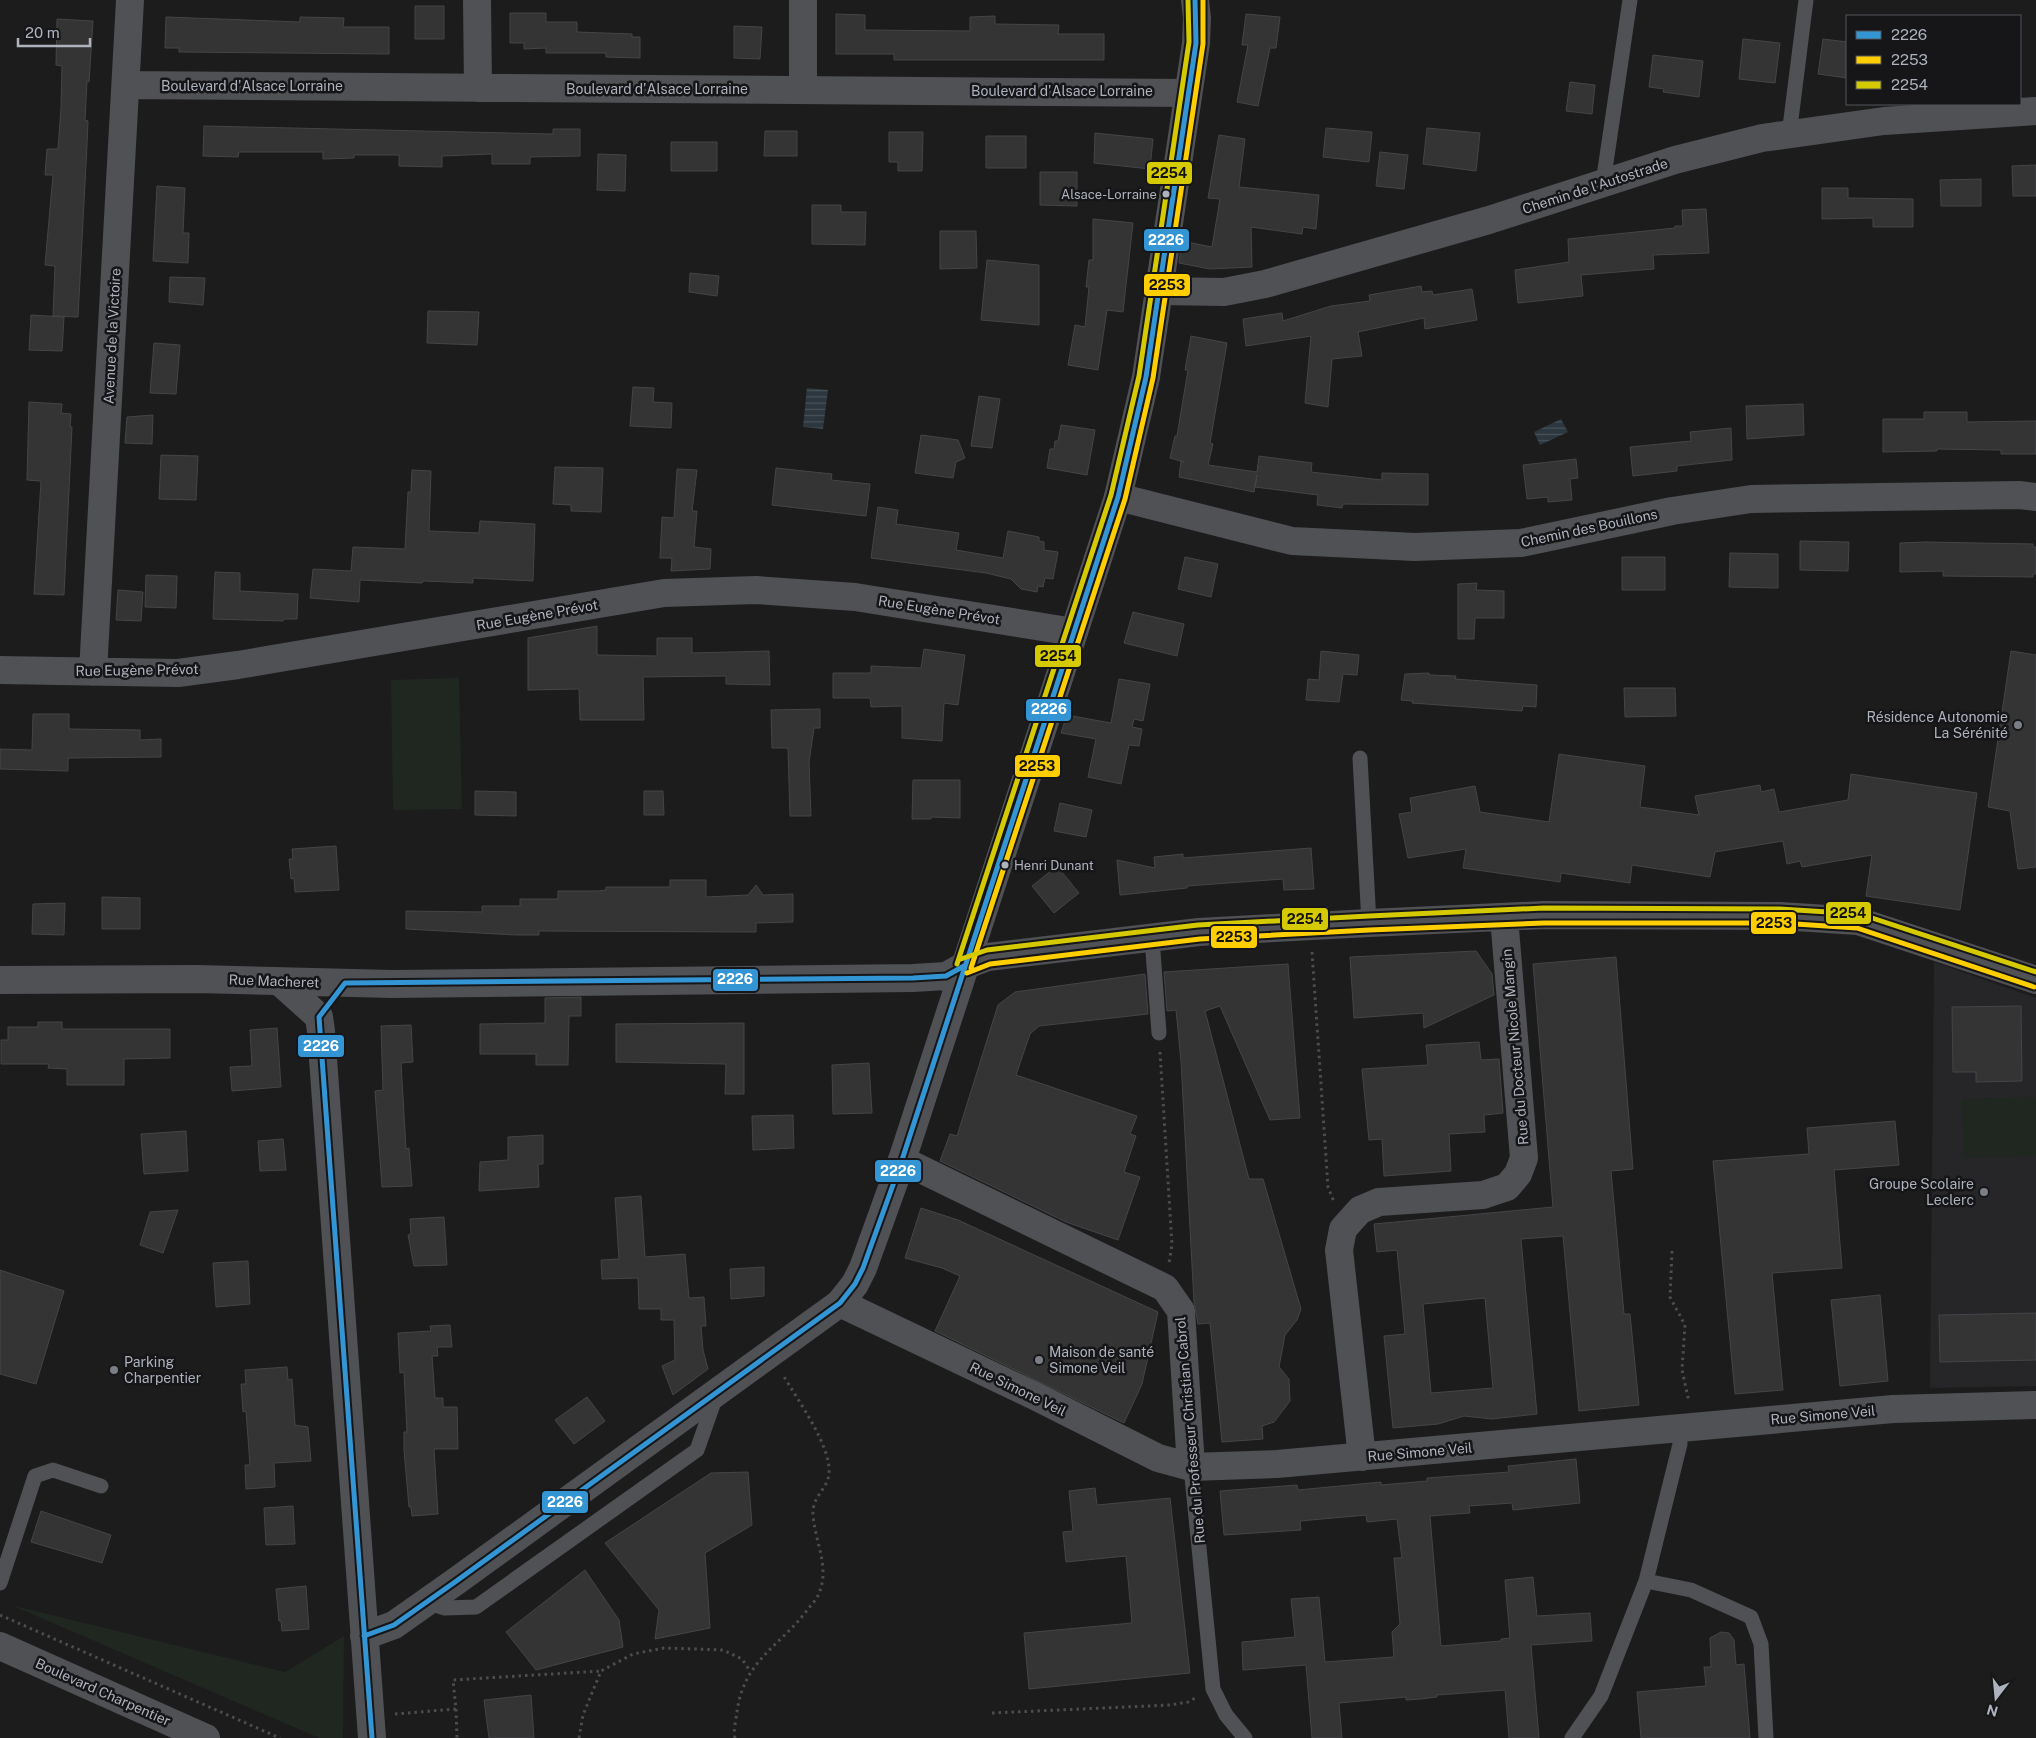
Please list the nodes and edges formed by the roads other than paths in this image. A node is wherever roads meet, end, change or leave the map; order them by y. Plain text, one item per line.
1 (130, 0) edge
2 (477, 0) edge
3 (803, 0) edge
4 (1195, 0) edge
5 (1630, 0) edge
6 (1806, 0) edge
7 (126, 85) junction
8 (478, 88) junction
9 (803, 90) junction
10 (1188, 93) junction
11 (2036, 108) edge
12 (1789, 135) junction
13 (1603, 183) junction
14 (1160, 291) junction
15 (1118, 497) junction
16 (2036, 497) edge
17 (1074, 632) junction
18 (0, 670) edge
19 (93, 672) junction
20 (1360, 758) dead end
21 (1504, 917) junction
22 (1369, 923) junction
23 (1152, 938) junction
24 (964, 966) junction
25 (0, 980) edge
26 (2036, 980) edge
27 (280, 982) junction
28 (345, 983) junction
29 (319, 1017) junction
30 (1159, 1033) road end
31 (902, 1160) junction
32 (840, 1303) junction
33 (718, 1391) junction
34 (2036, 1405) edge
35 (1686, 1428) junction
36 (1362, 1457) junction
37 (1191, 1467) junction
38 (101, 1486) dead end
39 (1646, 1581) junction
40 (0, 1583) edge
41 (426, 1602) junction
42 (364, 1636) junction
43 (0, 1646) edge
44 (370, 1731) edge
45 (206, 1738) edge
46 (1245, 1738) edge
47 (1572, 1738) edge
48 (1766, 1738) edge

1 - 7 street, Avenue de la Victoire
2 - 8 street
3 - 9 street
4 - 10 street
5 - 13 lane
6 - 12 lane
7 - 8 street, Boulevard d'Alsace Lorraine
7 - 19 street, Avenue de la Victoire
8 - 9 street, Boulevard d'Alsace Lorraine
9 - 10 street, Boulevard d'Alsace Lorraine
10 - 14 street
11 - 12 street, Chemin de l'Autostrade
12 - 13 street, Chemin de l'Autostrade
13 - 14 street, Chemin de l'Autostrade
14 - 15 street
15 - 16 street, Chemin des Bouillons
15 - 17 street
17 - 19 street, Rue Eugène Prévot
17 - 24 street
18 - 19 street, Rue Eugène Prévot
20 - 22 lane
21 - 22 street, Rue Macheret
21 - 26 street, Rue Macheret
21 - 36 street, Rue du Docteur Nicole Mangin
22 - 23 street, Rue Macheret
23 - 24 street, Rue Macheret
23 - 30 lane
24 - 28 street, Rue Macheret
24 - 31 street
25 - 27 street, Rue Macheret
27 - 28 street, Rue Macheret
27 - 29 street
28 - 29 street
29 - 42 street
31 - 32 street
31 - 37 street, Rue du Professeur Christian Cabrol
32 - 33 street
32 - 37 street, Rue Simone Veil
33 - 41 street
33 - 41 lane
34 - 35 street, Rue Simone Veil
35 - 36 street, Rue Simone Veil
35 - 39 lane
36 - 37 street, Rue Simone Veil
37 - 46 lane, Rue du Professeur Christian Cabrol
38 - 40 lane
39 - 47 lane
39 - 48 lane
41 - 42 street
42 - 44 street
43 - 45 street, Boulevard Charpentier

